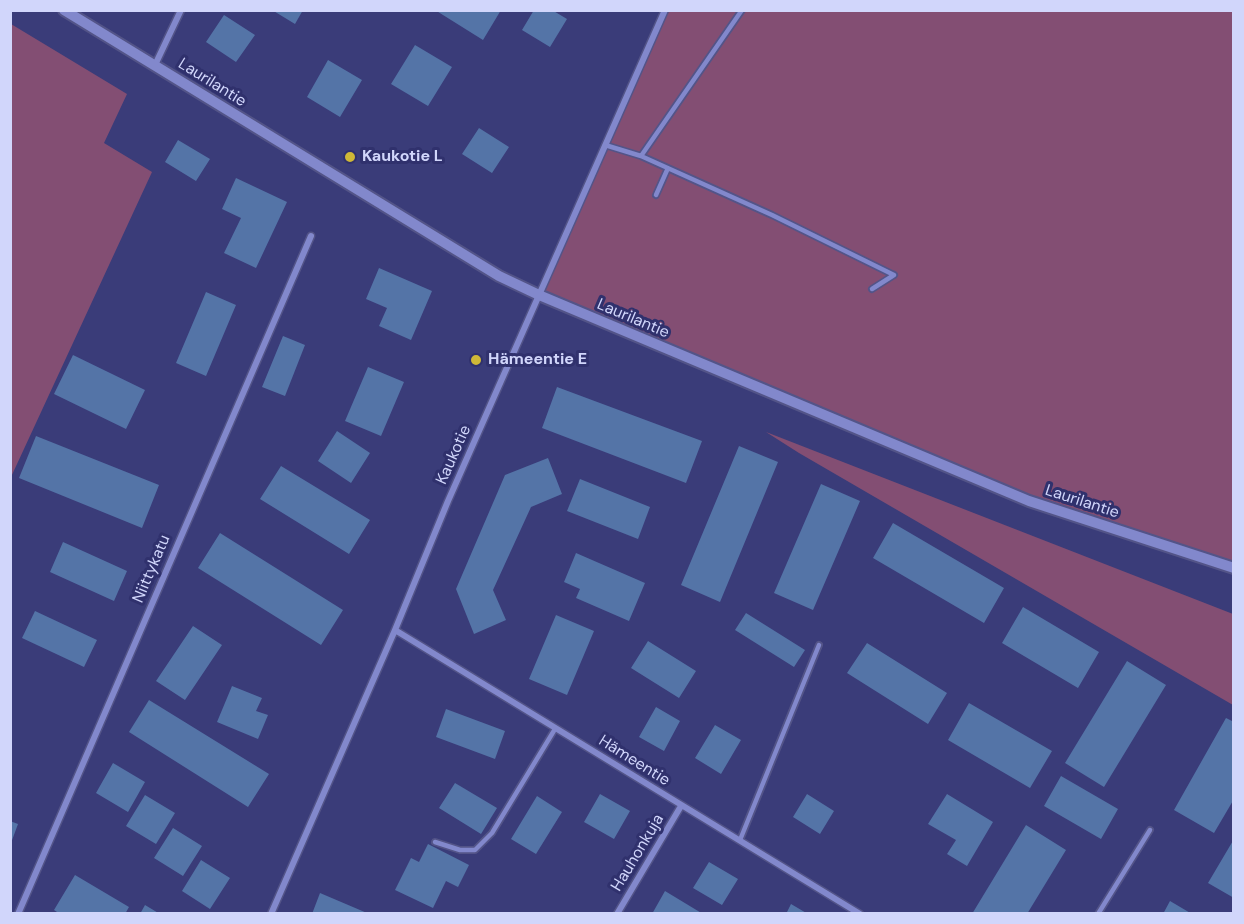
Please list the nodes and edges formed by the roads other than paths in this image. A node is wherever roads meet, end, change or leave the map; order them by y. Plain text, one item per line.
1 (64, 10) edge
2 (181, 10) edge
3 (665, 10) edge
4 (742, 10) edge
5 (155, 65) junction
6 (605, 145) junction
7 (641, 156) junction
8 (668, 168) junction
9 (656, 195) dead end
10 (311, 236) dead end
11 (872, 289) dead end
12 (539, 296) junction
13 (1233, 568) edge
14 (395, 630) junction
15 (819, 645) dead end
16 (555, 729) junction
17 (681, 806) junction
18 (1150, 830) dead end
19 (740, 840) junction
20 (435, 842) dead end
21 (18, 914) edge
22 (272, 914) edge
23 (617, 914) edge
24 (860, 914) edge
25 (1098, 914) edge

1 - 5 street, Laurilantie
2 - 5 street
3 - 6 street, Kaukotie
4 - 7 lane
5 - 12 street, Laurilantie
6 - 7 lane
6 - 12 street, Kaukotie
7 - 8 lane
8 - 9 lane
8 - 11 lane
10 - 21 street, Niittykatu
12 - 13 street, Laurilantie
12 - 14 street, Kaukotie
14 - 16 street, Hämeentie
14 - 22 street, Kaukotie
15 - 19 lane
16 - 17 street, Hämeentie
16 - 20 lane
17 - 19 street, Hämeentie
17 - 23 street, Hauhonkuja
18 - 25 lane
19 - 24 street, Hämeentie

